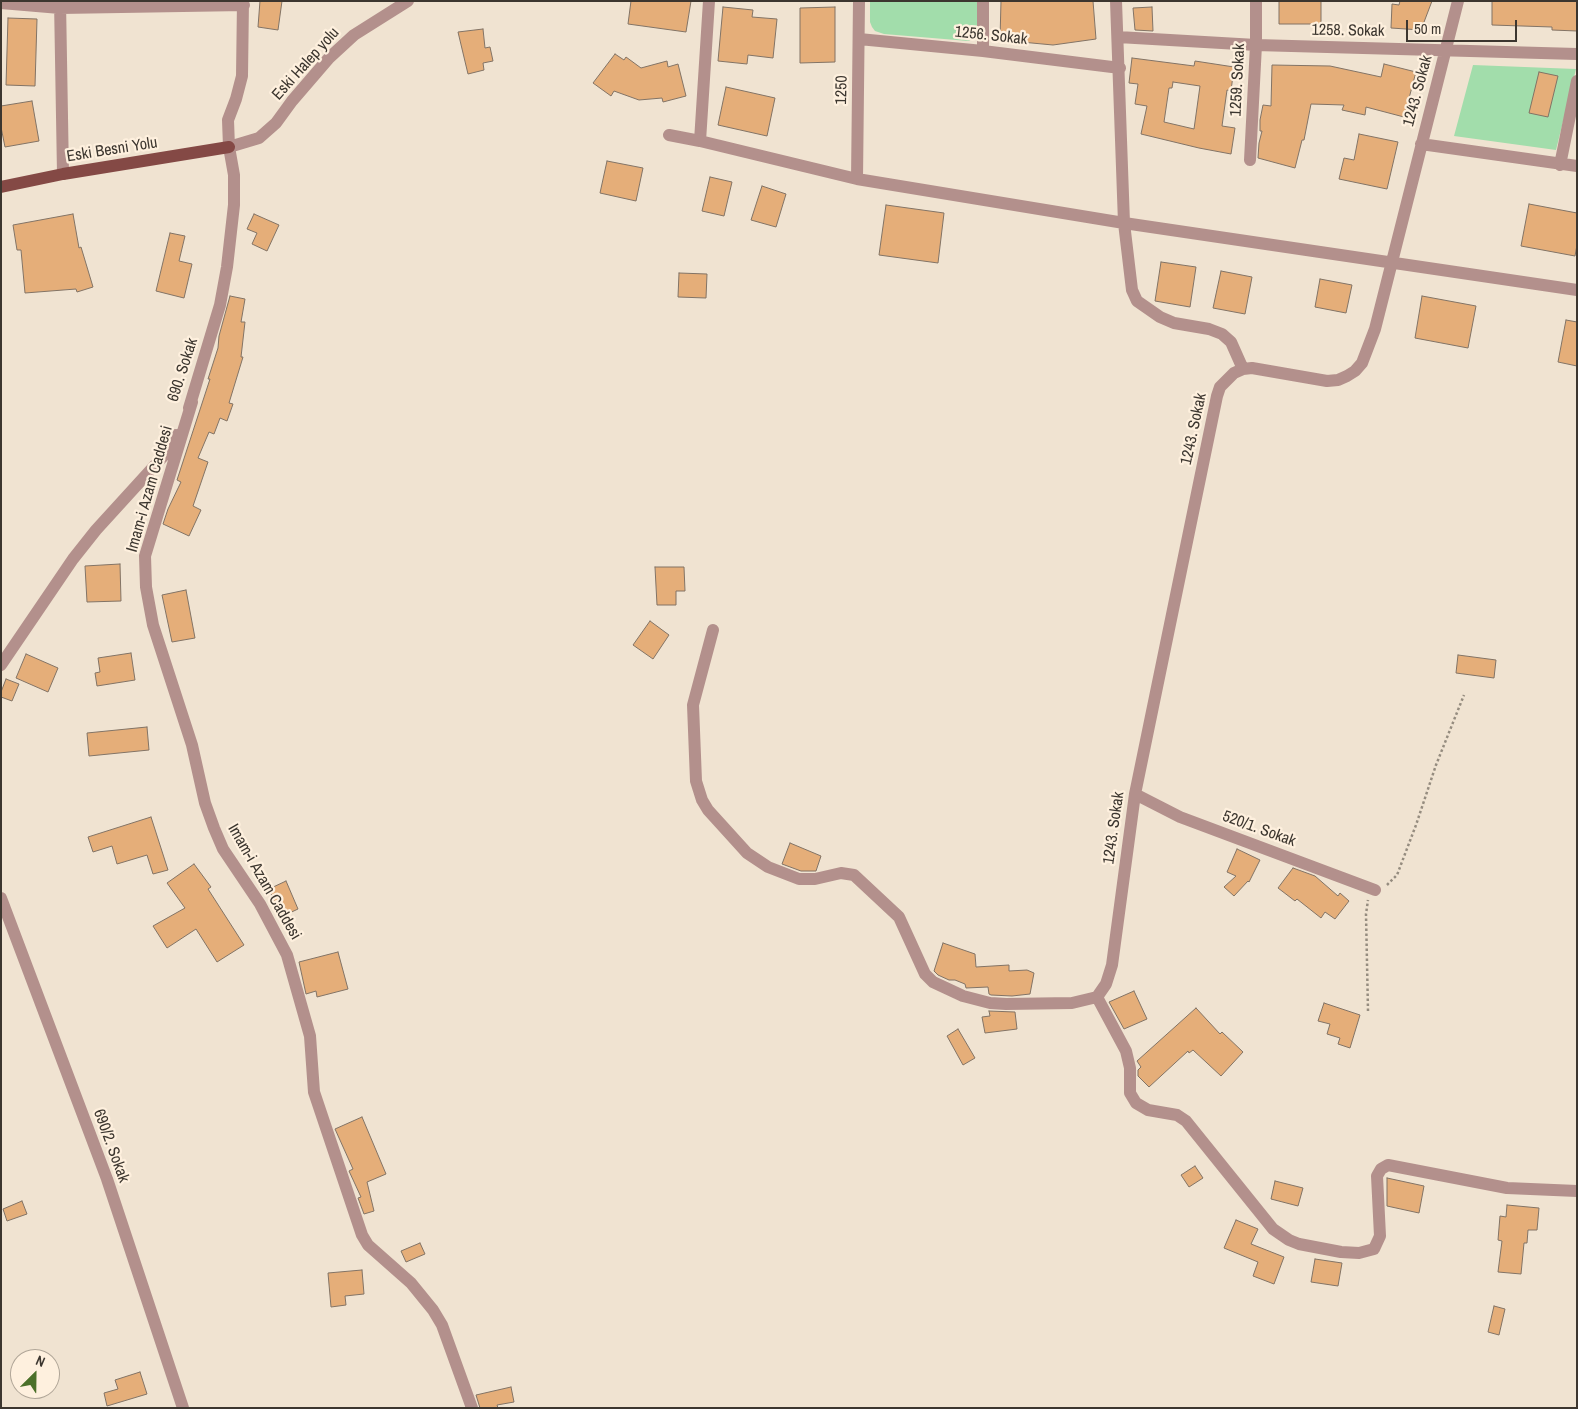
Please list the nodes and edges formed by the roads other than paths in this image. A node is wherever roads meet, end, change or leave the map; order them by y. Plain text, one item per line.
1 (408, 1) edge
2 (709, 1) edge
3 (859, 1) edge
4 (984, 1) edge
5 (1116, 1) edge
6 (1256, 1) edge
7 (1458, 1) edge
8 (244, 3) edge
9 (1, 4) edge
10 (60, 5) edge
11 (1118, 37) junction
12 (859, 39) junction
13 (1256, 46) junction
14 (983, 50) junction
15 (1446, 50) junction
16 (1577, 54) edge
17 (1120, 68) junction
18 (1577, 81) edge
19 (669, 135) dead end
20 (700, 141) junction
21 (1421, 144) junction
22 (229, 147) junction
23 (1250, 160) dead end
24 (1560, 165) junction
25 (1577, 166) edge
26 (63, 174) junction
27 (857, 179) junction
28 (1, 187) edge
29 (1124, 223) junction
30 (1391, 262) junction
31 (1577, 290) edge
32 (1243, 369) junction
33 (192, 402) junction
34 (713, 630) dead end
35 (1, 664) edge
36 (1134, 794) junction
37 (1375, 890) road end
38 (1, 898) edge
39 (1097, 997) junction
40 (1577, 1191) edge
41 (183, 1408) edge
42 (472, 1408) edge

1 - 22 street, Eski Halep yolu
2 - 20 street
3 - 12 street, 1250
4 - 14 street
5 - 11 street
6 - 13 street, 1259. Sokak
7 - 15 street, 1243. Sokak
8 - 10 street
8 - 22 street, 690. Sokak
9 - 10 street
10 - 26 street
11 - 13 street, 1258. Sokak
11 - 17 street
12 - 14 street, 1256. Sokak
12 - 27 street, 1250
13 - 15 street, 1258. Sokak
13 - 23 street, 1259. Sokak
14 - 17 street, 1256. Sokak
15 - 16 street, 1258. Sokak
15 - 21 street, 1243. Sokak
17 - 29 street
18 - 24 street
19 - 20 street
20 - 27 street
21 - 24 street
21 - 30 street, 1243. Sokak
22 - 26 main road, Eski Besni Yolu
22 - 33 street, 690. Sokak
24 - 25 street
26 - 28 main road, Eski Besni Yolu
27 - 29 street
29 - 30 street
29 - 32 street
30 - 31 street
30 - 32 street, 1243. Sokak
32 - 36 street, 1243. Sokak
33 - 35 street, 690. Sokak
33 - 42 street, Imam-i Azam Caddesi
34 - 39 street
36 - 37 street, 520/1. Sokak
36 - 39 street, 1243. Sokak
38 - 41 street, 690/2. Sokak
39 - 40 street

